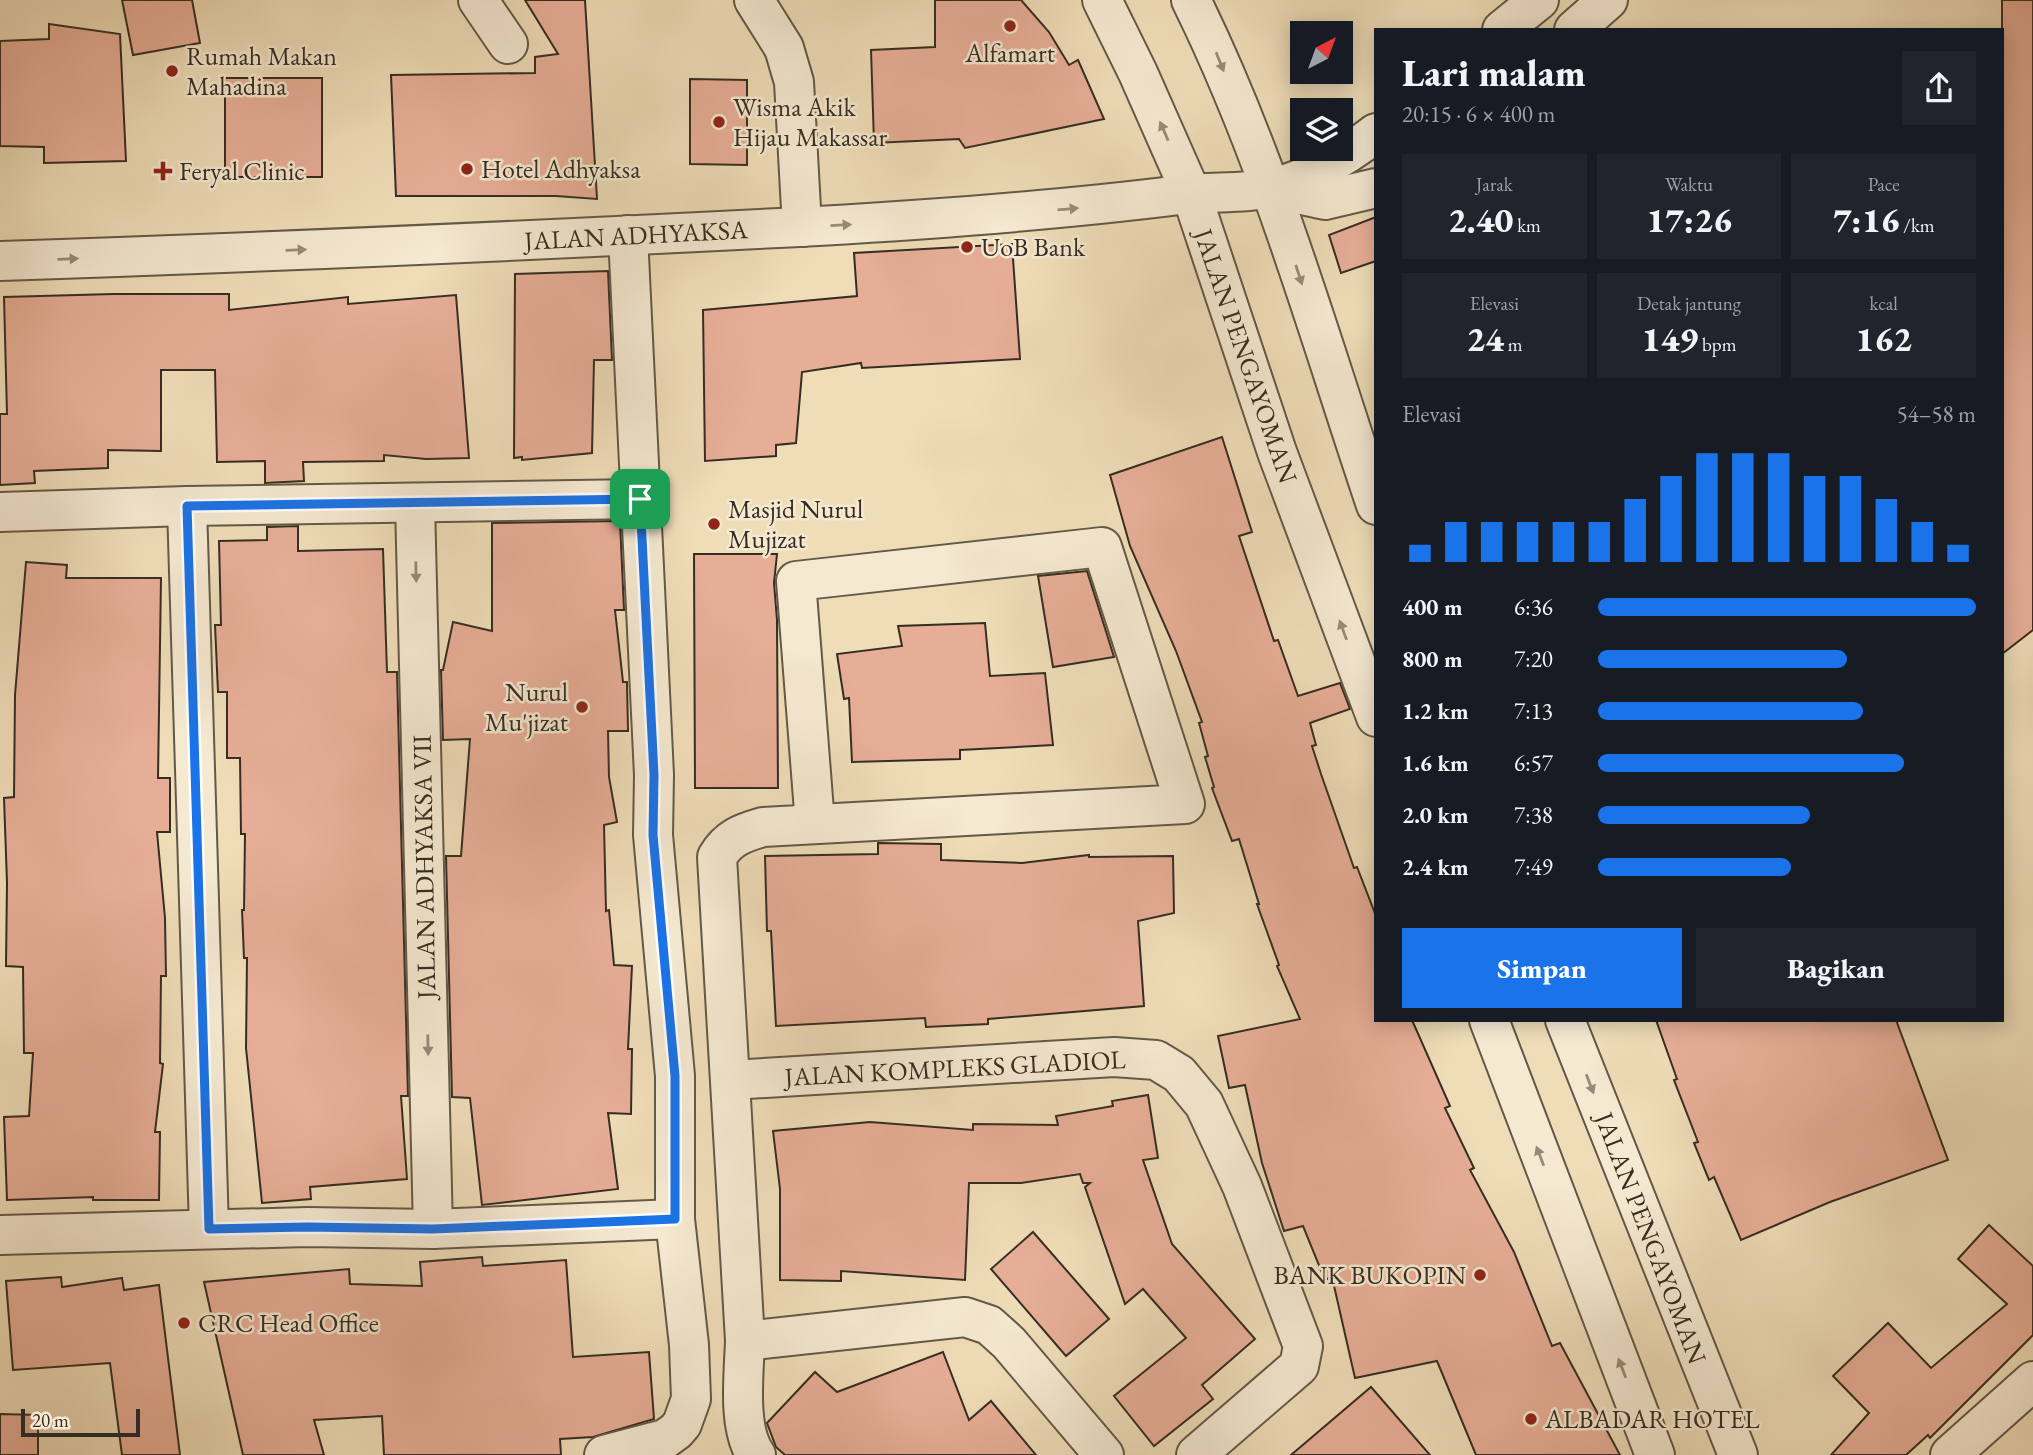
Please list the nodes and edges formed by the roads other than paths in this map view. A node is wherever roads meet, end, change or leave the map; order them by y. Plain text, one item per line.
1 (478, 0) edge
2 (754, 0) edge
3 (1102, 0) edge
4 (1191, 0) edge
5 (1539, 0) edge
6 (1608, 0) edge
7 (1504, 28) edge
8 (1576, 28) edge
9 (509, 44) dead end
10 (1374, 134) edge
11 (1270, 188) junction
12 (1374, 188) edge
13 (1191, 193) junction
14 (802, 227) junction
15 (628, 235) junction
16 (0, 261) edge
17 (640, 499) junction
18 (1374, 499) edge
19 (415, 504) junction
20 (187, 506) junction
21 (0, 512) edge
22 (1374, 712) edge
23 (814, 824) junction
24 (1490, 1022) edge
25 (1566, 1022) edge
26 (731, 1080) junction
27 (675, 1219) junction
28 (209, 1229) junction
29 (433, 1229) junction
30 (0, 1235) edge
31 (745, 1341) junction
32 (2033, 1381) edge
33 (604, 1455) edge
34 (756, 1455) edge
35 (1104, 1455) edge
36 (1196, 1455) edge
37 (1655, 1455) edge
38 (1738, 1455) edge
39 (1950, 1455) edge

1 - 9 street
2 - 14 street
13 -> 3 street, JALAN PENGAYOMAN
4 -> 11 street
5 - 7 street
6 - 8 street
10 - 11 street, JALAN ADHYAKSA
11 - 12 street, JALAN ADHYAKSA
11 - 13 street, JALAN ADHYAKSA
11 -> 18 street
14 -> 13 street, JALAN ADHYAKSA
22 -> 13 street, JALAN PENGAYOMAN
14 - 15 street, JALAN ADHYAKSA
16 -> 15 street, JALAN ADHYAKSA
15 - 17 street
17 - 19 street
17 - 27 street
19 - 20 street
19 -> 29 street, JALAN ADHYAKSA VII
20 - 21 street
20 - 28 street
23 - 23 street
23 - 26 street
37 -> 24 street
25 -> 38 street, JALAN PENGAYOMAN
26 - 31 street
26 - 36 street, JALAN KOMPLEKS GLADIOL
27 - 29 street
27 - 33 street
28 - 29 street
28 - 30 street
31 - 34 street
31 - 35 street
32 - 39 street

